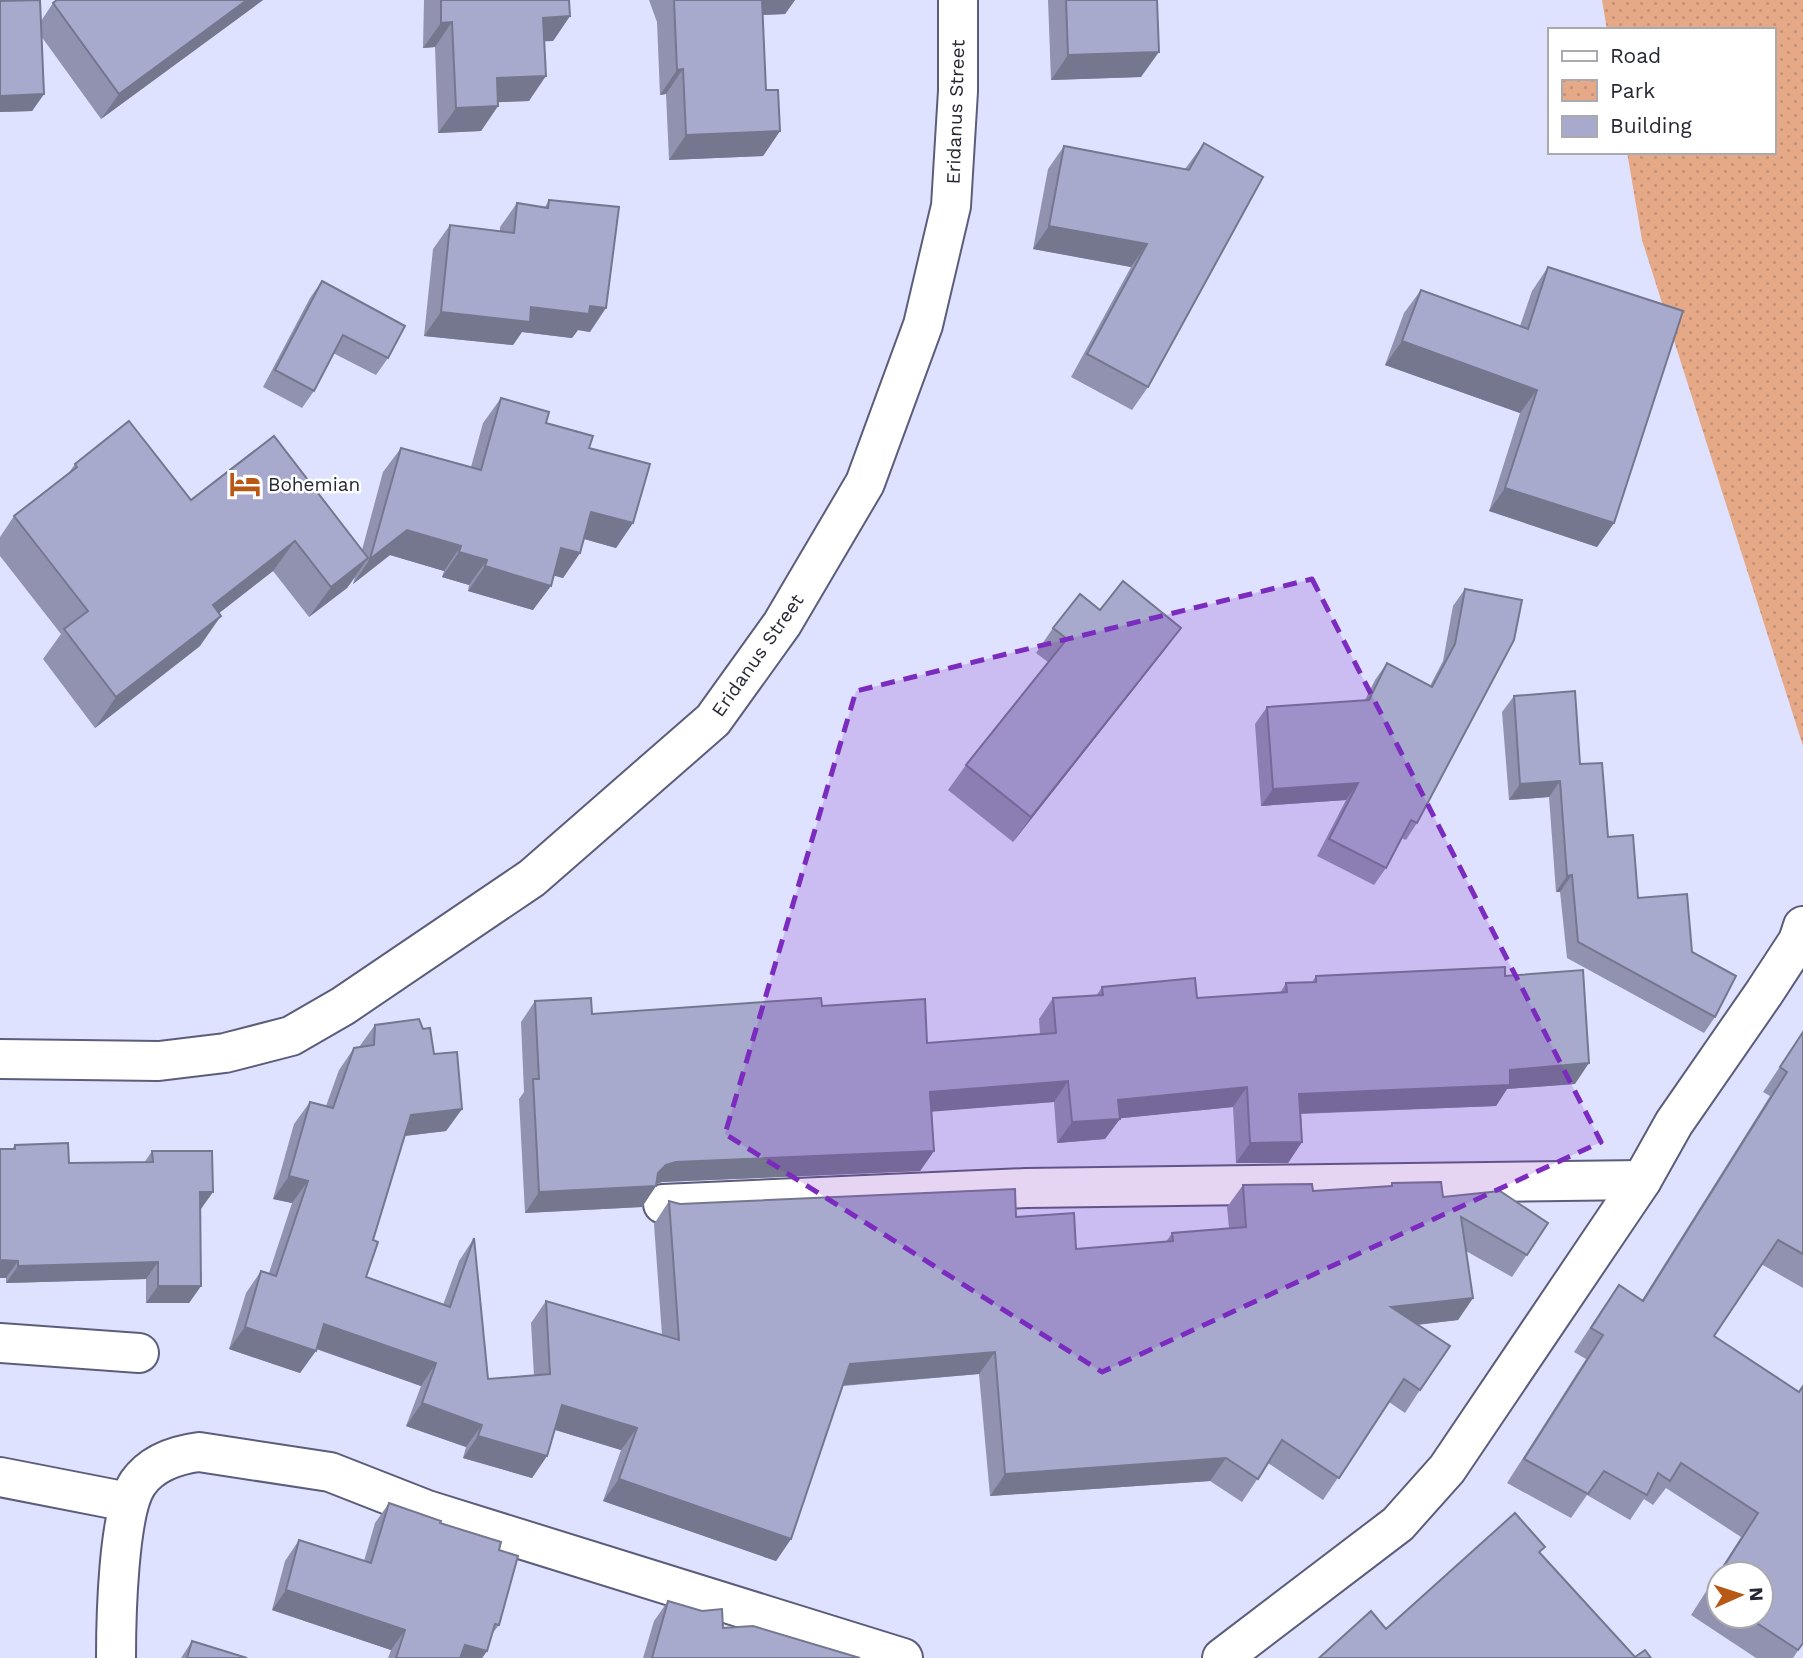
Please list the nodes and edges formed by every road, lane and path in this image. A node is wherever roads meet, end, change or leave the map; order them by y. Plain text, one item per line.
1 (958, 0) edge
2 (1803, 926) edge
3 (0, 1059) edge
4 (1642, 1180) junction
5 (663, 1204) dead end
6 (0, 1343) edge
7 (139, 1353) dead end
8 (0, 1477) edge
9 (128, 1502) junction
10 (116, 1658) edge
11 (903, 1658) edge
12 (1222, 1658) edge

1 - 3 street, Eridanus Street
2 - 4 street
4 - 5 street
4 - 12 street
6 - 7 street
8 - 9 street
9 - 10 street
9 - 11 street

